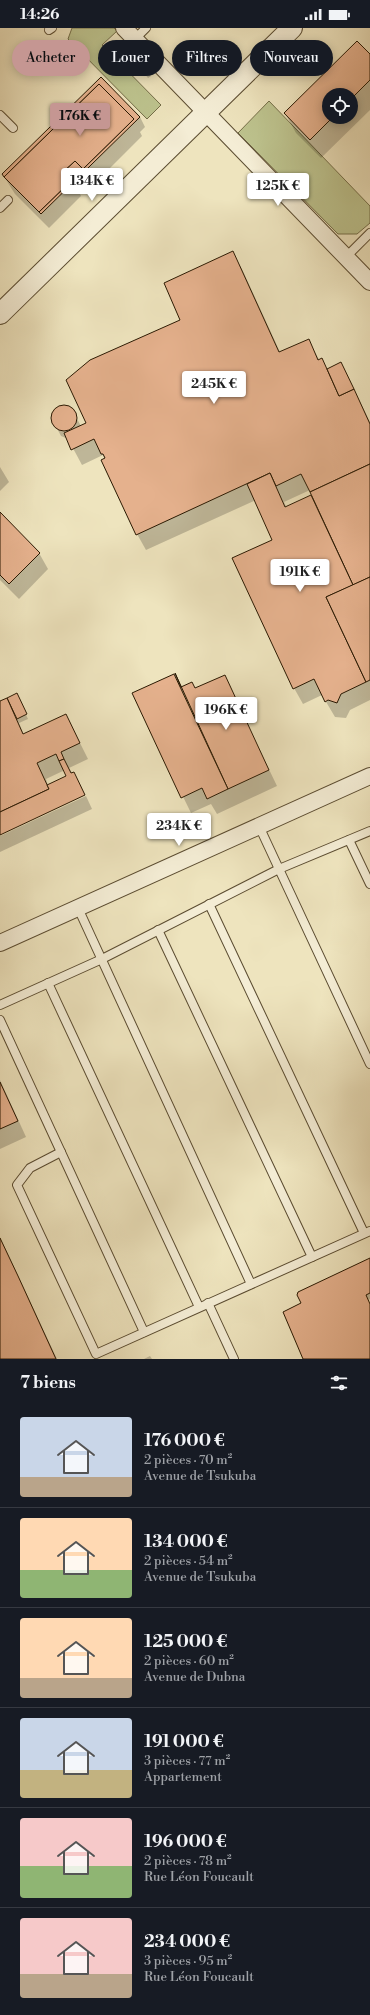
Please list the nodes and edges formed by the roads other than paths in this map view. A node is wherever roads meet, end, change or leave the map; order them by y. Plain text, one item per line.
1 (292, 28) edge
2 (135, 32) edge
3 (207, 113) junction
4 (0, 115) edge
5 (13, 128) dead end
6 (8, 200) dead end
7 (0, 208) edge
8 (370, 233) edge
9 (346, 257) junction
10 (370, 282) edge
11 (0, 314) edge
12 (370, 776) edge
13 (259, 826) junction
14 (370, 831) edge
15 (349, 840) junction
16 (279, 869) junction
17 (370, 884) edge
18 (209, 904) junction
19 (78, 908) junction
20 (158, 930) junction
21 (0, 943) edge
22 (102, 959) junction
23 (48, 983) junction
24 (0, 1005) edge
25 (0, 1020) edge
26 (370, 1064) edge
27 (61, 1152) junction
28 (367, 1232) edge
29 (312, 1257) junction
30 (251, 1284) junction
31 (208, 1304) junction
32 (199, 1307) junction
33 (144, 1332) junction
34 (234, 1359) edge

1 - 3 street
2 - 3 street
3 - 9 street
3 - 11 street
4 - 5 lane
6 - 7 lane
8 - 9 lane
9 - 10 street
12 - 13 street
13 - 16 lane
13 - 19 street
14 - 15 lane
15 - 16 lane
15 - 17 lane
16 - 18 lane
16 - 26 lane
18 - 20 lane
18 - 28 lane
19 - 21 street
19 - 22 lane
20 - 22 lane
20 - 29 lane
22 - 23 lane
22 - 30 lane
23 - 24 lane
23 - 32 lane
25 - 27 lane
27 - 33 lane
27 - 33 lane
28 - 29 lane
29 - 30 lane
30 - 31 lane
31 - 32 lane
31 - 34 lane
32 - 33 lane

